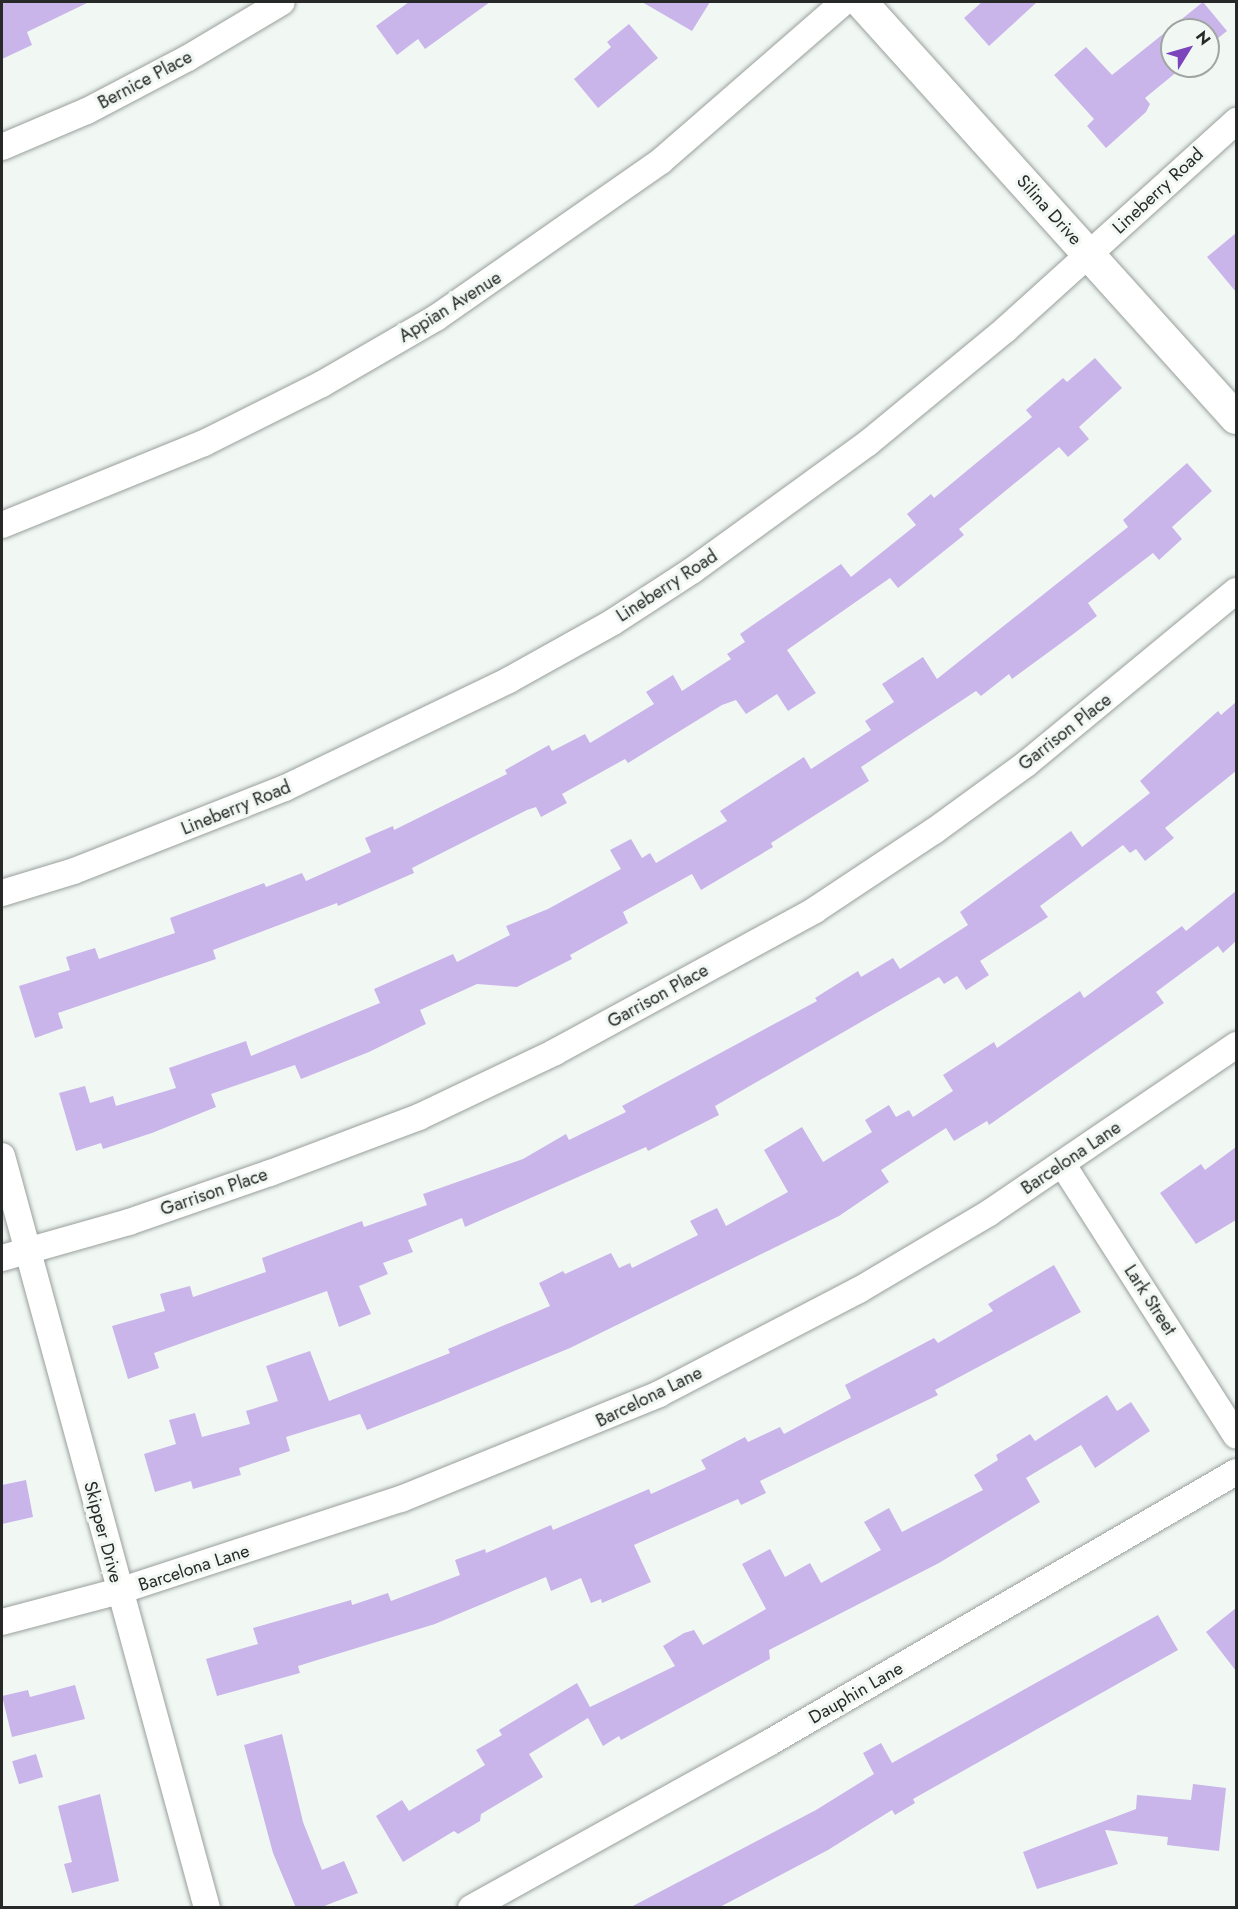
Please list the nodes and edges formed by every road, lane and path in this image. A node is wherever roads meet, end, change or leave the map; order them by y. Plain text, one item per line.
1 (282, 2) edge
2 (844, 2) edge
3 (861, 2) edge
4 (1236, 121) edge
5 (2, 147) edge
6 (1089, 255) junction
7 (1236, 418) edge
8 (2, 525) edge
9 (1236, 591) edge
10 (2, 893) edge
11 (1236, 1045) edge
12 (2, 1156) edge
13 (1063, 1165) junction
14 (27, 1251) junction
15 (2, 1258) edge
16 (1236, 1435) edge
17 (1236, 1472) edge
18 (119, 1592) junction
19 (2, 1622) edge
20 (207, 1908) edge
21 (471, 1908) edge

1 - 5 street, Bernice Place
2 - 8 street, Appian Avenue
3 - 6 street, Silina Drive
4 - 6 street, Lineberry Road
6 - 7 street, Silina Drive
6 - 10 street, Lineberry Road
9 - 14 street, Garrison Place
11 - 13 street, Barcelona Lane
12 - 14 street, Skipper Drive
13 - 16 street, Lark Street
13 - 18 street, Barcelona Lane
14 - 15 street, Garrison Place
14 - 18 street, Skipper Drive
17 - 21 street, Dauphin Lane
18 - 19 street, Barcelona Lane
18 - 20 street, Skipper Drive

